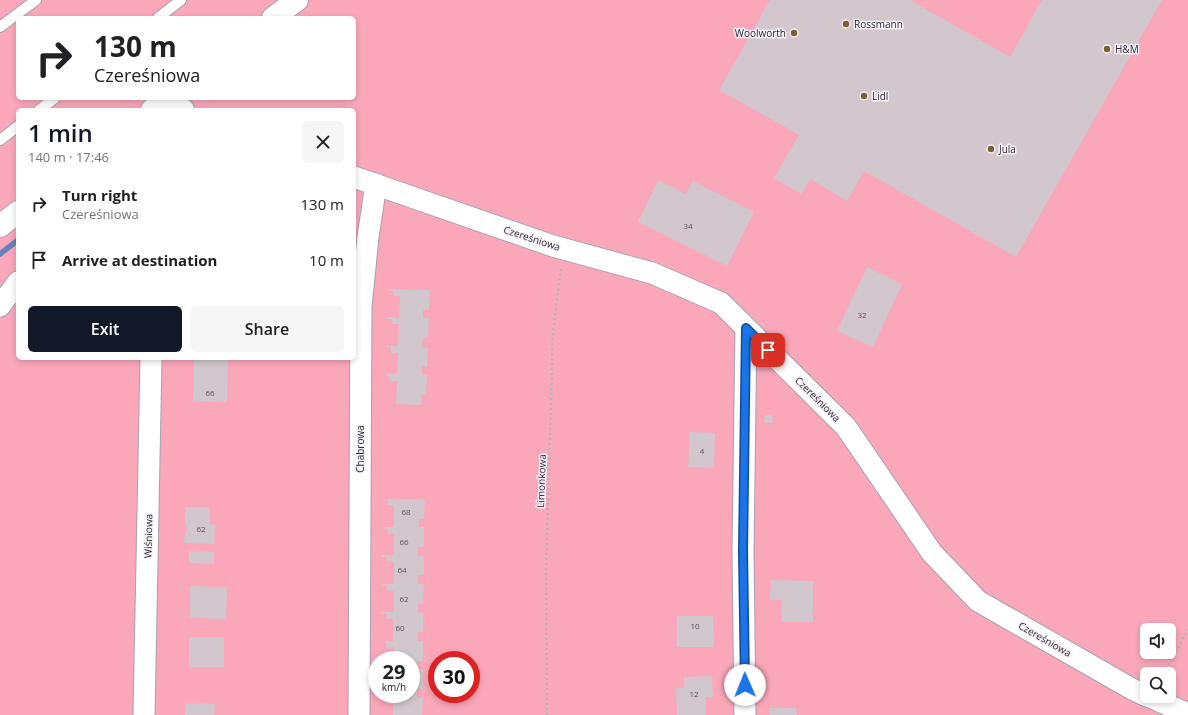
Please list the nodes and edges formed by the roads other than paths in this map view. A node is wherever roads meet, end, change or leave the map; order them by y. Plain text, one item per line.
1 (36, 0) edge
2 (181, 0) edge
3 (297, 0) edge
4 (161, 16) edge
5 (276, 16) edge
6 (0, 27) edge
7 (52, 100) edge
8 (164, 100) edge
9 (170, 100) edge
10 (42, 108) edge
11 (154, 108) edge
12 (181, 108) edge
13 (16, 128) edge
14 (0, 140) edge
15 (356, 178) edge
16 (376, 184) junction
17 (16, 214) edge
18 (0, 226) edge
19 (16, 285) edge
20 (0, 306) edge
21 (746, 328) junction
22 (151, 360) edge
23 (1140, 692) edge
24 (1164, 703) edge
25 (1188, 714) edge
26 (144, 715) edge
27 (359, 715) edge
28 (745, 715) edge

1 - 6 lane
2 - 4 lane
3 - 5 highway
7 - 10 lane
8 - 11 highway
9 - 12 street
13 - 14 lane
15 - 16 street, Czereśniowa
16 - 21 street, Czereśniowa
16 - 27 street, Chabrowa
17 - 18 highway
19 - 20 street
21 - 23 street, Czereśniowa
21 - 28 street
22 - 26 street, Wiśniowa
24 - 25 street, Czereśniowa

